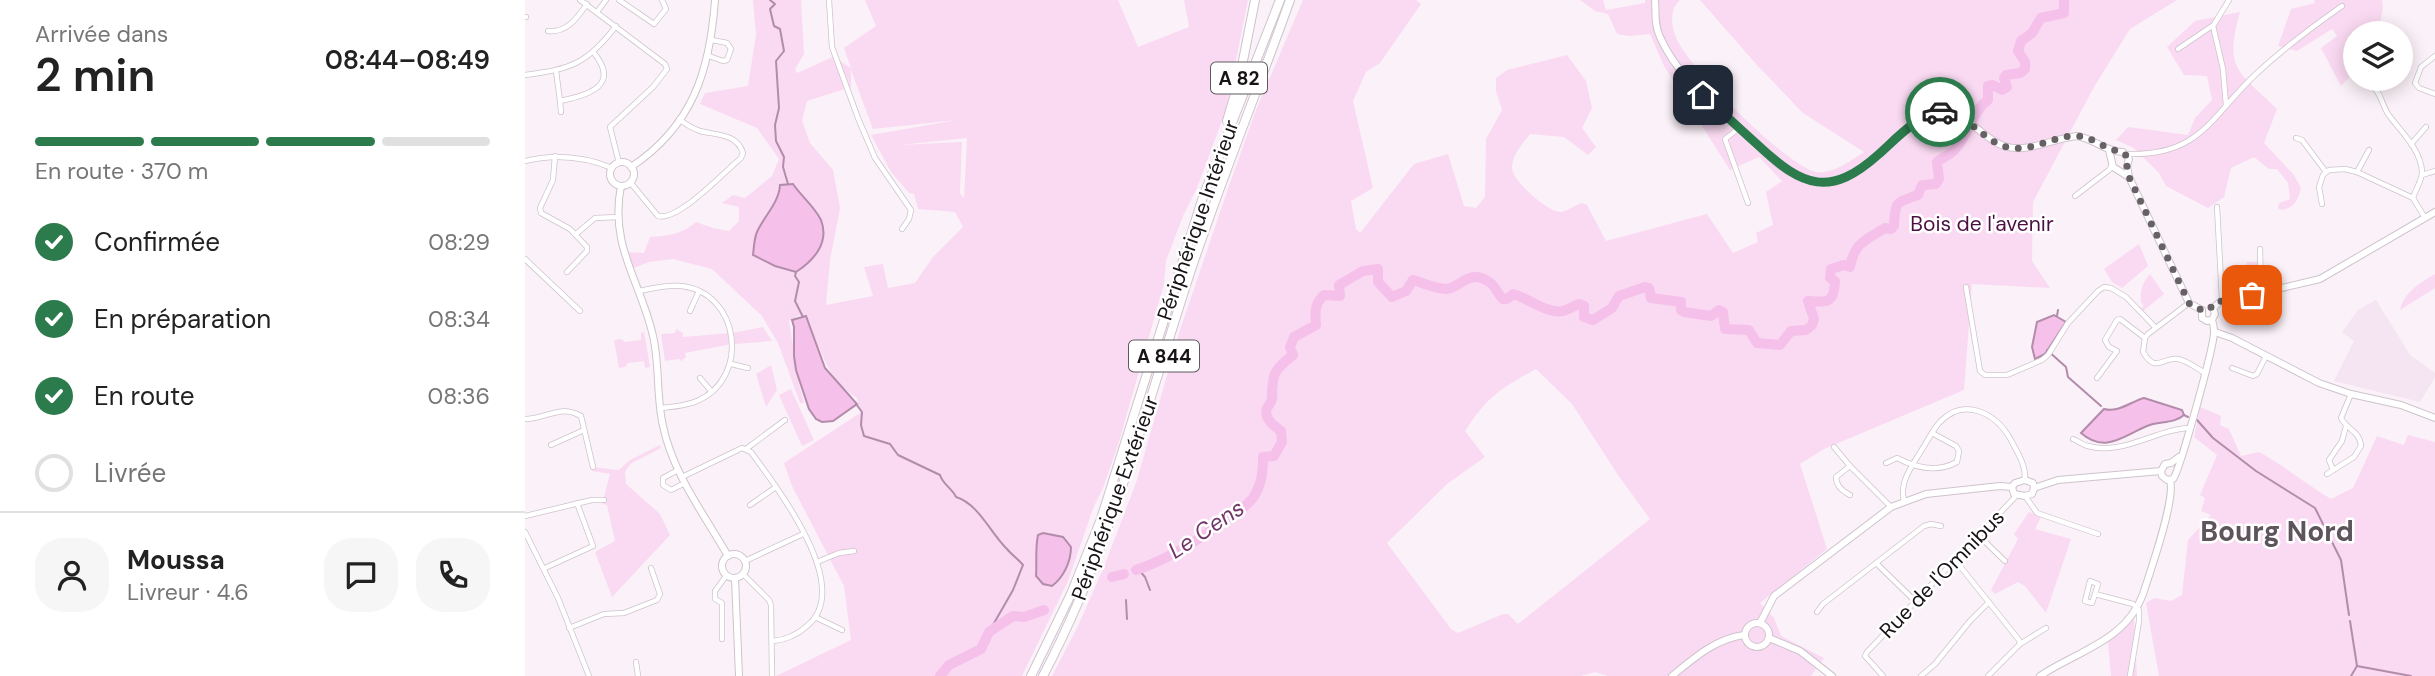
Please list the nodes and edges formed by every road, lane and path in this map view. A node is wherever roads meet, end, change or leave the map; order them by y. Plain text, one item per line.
1 (580, 0) edge
2 (606, 0) edge
3 (619, 0) edge
4 (662, 0) edge
5 (715, 0) edge
6 (829, 0) edge
7 (1255, 0) edge
8 (1280, 0) edge
9 (1290, 0) edge
10 (2229, 0) edge
11 (1656, 2) edge
12 (587, 5) junction
13 (2343, 6) dead end
14 (597, 12) junction
15 (616, 26) junction
16 (2213, 26) junction
17 (548, 31) dead end
18 (2205, 32) junction
19 (2214, 36) junction
20 (712, 40) junction
21 (2178, 49) dead end
22 (594, 53) junction
23 (2435, 56) edge
24 (709, 57) junction
25 (556, 71) junction
26 (525, 75) edge
27 (2378, 91) edge
28 (2435, 94) edge
29 (561, 101) junction
30 (2226, 106) junction
31 (561, 112) dead end
32 (679, 120) junction
33 (2426, 127) dead end
34 (1738, 128) junction
35 (2296, 138) dead end
36 (2411, 144) junction
37 (2369, 150) dead end
38 (1218, 154) junction
39 (555, 156) junction
40 (525, 161) edge
41 (2118, 161) junction
42 (615, 165) junction
43 (631, 167) junction
44 (2435, 171) edge
45 (2326, 172) junction
46 (2357, 172) junction
47 (2422, 175) junction
48 (630, 183) junction
49 (621, 186) junction
50 (2075, 196) dead end
51 (2413, 198) junction
52 (1748, 203) dead end
53 (2322, 204) dead end
54 (2217, 207) dead end
55 (2435, 212) edge
56 (619, 217) junction
57 (2425, 218) junction
58 (902, 229) dead end
59 (576, 234) junction
60 (2260, 249) dead end
61 (525, 259) edge
62 (567, 272) dead end
63 (1966, 287) dead end
64 (637, 291) junction
65 (699, 291) junction
66 (2261, 293) junction
67 (2222, 299) junction
68 (2189, 303) junction
69 (2213, 308) junction
70 (2202, 310) junction
71 (580, 311) dead end
72 (690, 311) dead end
73 (2212, 320) junction
74 (2155, 327) junction
75 (2215, 332) junction
76 (2145, 338) junction
77 (2266, 356) junction
78 (731, 364) junction
79 (2232, 368) dead end
80 (748, 369) dead end
81 (2205, 373) junction
82 (700, 378) dead end
83 (2097, 378) dead end
84 (712, 392) junction
85 (2351, 394) junction
86 (660, 408) junction
87 (2435, 418) edge
88 (525, 419) edge
89 (785, 420) dead end
90 (2192, 422) junction
91 (2346, 426) junction
92 (584, 430) junction
93 (1932, 433) junction
94 (2073, 439) dead end
95 (551, 445) dead end
96 (1834, 447) dead end
97 (746, 449) junction
98 (1885, 463) dead end
99 (1850, 466) junction
100 (1912, 466) junction
101 (2174, 466) junction
102 (593, 467) dead end
103 (677, 470) junction
104 (2333, 470) junction
105 (2161, 471) junction
106 (2327, 474) dead end
107 (683, 480) junction
108 (2170, 480) junction
109 (2025, 481) junction
110 (776, 487) junction
111 (2012, 487) junction
112 (2034, 488) junction
113 (1850, 495) dead end
114 (2017, 495) junction
115 (2025, 496) junction
116 (604, 500) dead end
117 (1903, 501) junction
118 (577, 503) junction
119 (750, 505) dead end
120 (1891, 507) junction
121 (525, 516) edge
122 (1941, 526) dead end
123 (525, 532) edge
124 (803, 534) junction
125 (2098, 534) dead end
126 (1979, 536) junction
127 (854, 551) dead end
128 (728, 555) junction
129 (745, 561) junction
130 (1955, 561) junction
131 (2005, 561) dead end
132 (817, 562) junction
133 (1876, 563) junction
134 (545, 568) junction
135 (651, 568) dead end
136 (743, 574) junction
137 (726, 576) junction
138 (735, 578) junction
139 (2095, 594) junction
140 (1915, 601) junction
141 (1989, 601) junction
142 (2137, 607) junction
143 (1817, 612) dead end
144 (815, 617) junction
145 (1760, 623) junction
146 (569, 628) junction
147 (2046, 628) dead end
148 (842, 630) dead end
149 (1744, 635) junction
150 (1769, 638) junction
151 (722, 639) dead end
152 (772, 641) junction
153 (2020, 644) junction
154 (636, 662) dead end
155 (589, 676) edge
156 (638, 676) edge
157 (739, 676) edge
158 (772, 676) edge
159 (1031, 676) edge
160 (1043, 676) edge
161 (1672, 676) edge
162 (1832, 676) edge
163 (1883, 676) edge
164 (1921, 676) edge
165 (1988, 676) edge
166 (2040, 676) edge
167 (2130, 676) edge

1 - 12 street
2 - 14 street
3 - 4 street
5 - 20 main road
6 - 58 street
7 - 38 highway, A 82
8 - 38 highway, Périphérique Intérieur / A 844
9 - 160 highway, Périphérique Extérieur / A 844
10 - 16 street
11 - 34 main road
12 - 14 street
12 - 17 street
13 - 30 street
14 - 15 street
15 - 22 street
15 - 42 street
16 - 18 street
16 - 19 street
18 - 19 street
18 - 21 street
19 - 30 street
20 - 24 main road
20 - 24 street
22 - 25 street
22 - 29 street
23 - 28 street
24 - 32 main road
25 - 26 street
25 - 29 street
27 - 36 street
29 - 31 street
30 - 41 street
32 - 43 main road
32 - 48 street
33 - 36 street
34 - 41 main road
34 - 52 street
35 - 45 street
36 - 47 street
37 - 46 street
38 - 159 highway, Périphérique Intérieur / A 844
39 - 40 street
39 - 42 street
39 - 59 street
41 - 50 street
41 - 68 main road
42 - 43 main road
42 - 49 main road
43 - 48 main road
44 - 47 street
45 - 46 street
45 - 53 street
46 - 51 street
47 - 51 street
48 - 49 main road
49 - 56 main road
51 - 57 street
54 - 67 street
55 - 57 main road
56 - 59 street
56 - 64 main road
57 - 66 main road
59 - 62 street
60 - 66 street
61 - 71 street
63 - 74 street
64 - 65 street
64 - 86 main road
65 - 72 street
65 - 78 street
66 - 67 main road
67 - 69 main road
68 - 70 main road
68 - 74 street
69 - 70 main road
69 - 73 main road
70 - 73 main road
73 - 75 main road
74 - 76 street
75 - 77 main road
75 - 81 main road
76 - 81 street
76 - 83 street
77 - 79 street
77 - 85 main road
78 - 80 street
78 - 84 street
81 - 90 main road
82 - 84 street
84 - 86 street
85 - 87 main road
85 - 91 street
86 - 103 main road
88 - 92 street
89 - 97 street
90 - 94 street
90 - 101 main road
91 - 104 street
91 - 104 street
92 - 95 street
92 - 102 street
93 - 100 street
93 - 100 street
93 - 109 street
96 - 99 street
97 - 107 street
97 - 110 street
98 - 100 street
99 - 113 street
99 - 120 street
100 - 117 street
101 - 105 main road
101 - 108 main road
103 - 107 main road
103 - 107 street
104 - 106 street
105 - 108 main road
105 - 112 main road
107 - 128 main road
108 - 142 main road
109 - 111 main road
109 - 112 main road
110 - 119 street
110 - 124 street
111 - 114 main road
111 - 117 main road
112 - 115 main road
114 - 115 main road
114 - 126 street, Rue de l'Omnibus
115 - 125 street
116 - 118 street
117 - 120 main road
118 - 121 street
118 - 134 street
120 - 145 main road
122 - 133 street
123 - 134 street
124 - 129 street
124 - 132 street
126 - 130 street, Rue de l'Omnibus
126 - 131 street
127 - 132 street
128 - 129 main road
128 - 137 main road
129 - 136 main road
130 - 140 street, Rue de l'Omnibus
130 - 141 street
132 - 144 street
133 - 140 street
133 - 143 street
134 - 146 street
135 - 146 street
136 - 138 main road
136 - 152 street
137 - 138 main road
137 - 151 street
138 - 157 main road
139 - 139 street
139 - 142 street
140 - 163 street, Rue de l'Omnibus
141 - 153 street
141 - 164 street
142 - 166 main road
142 - 167 street
144 - 148 street
144 - 152 street
145 - 149 main road
145 - 150 main road
146 - 155 street
147 - 153 street
149 - 150 main road
149 - 161 main road
150 - 162 main road
152 - 158 street
153 - 165 street
154 - 156 street

